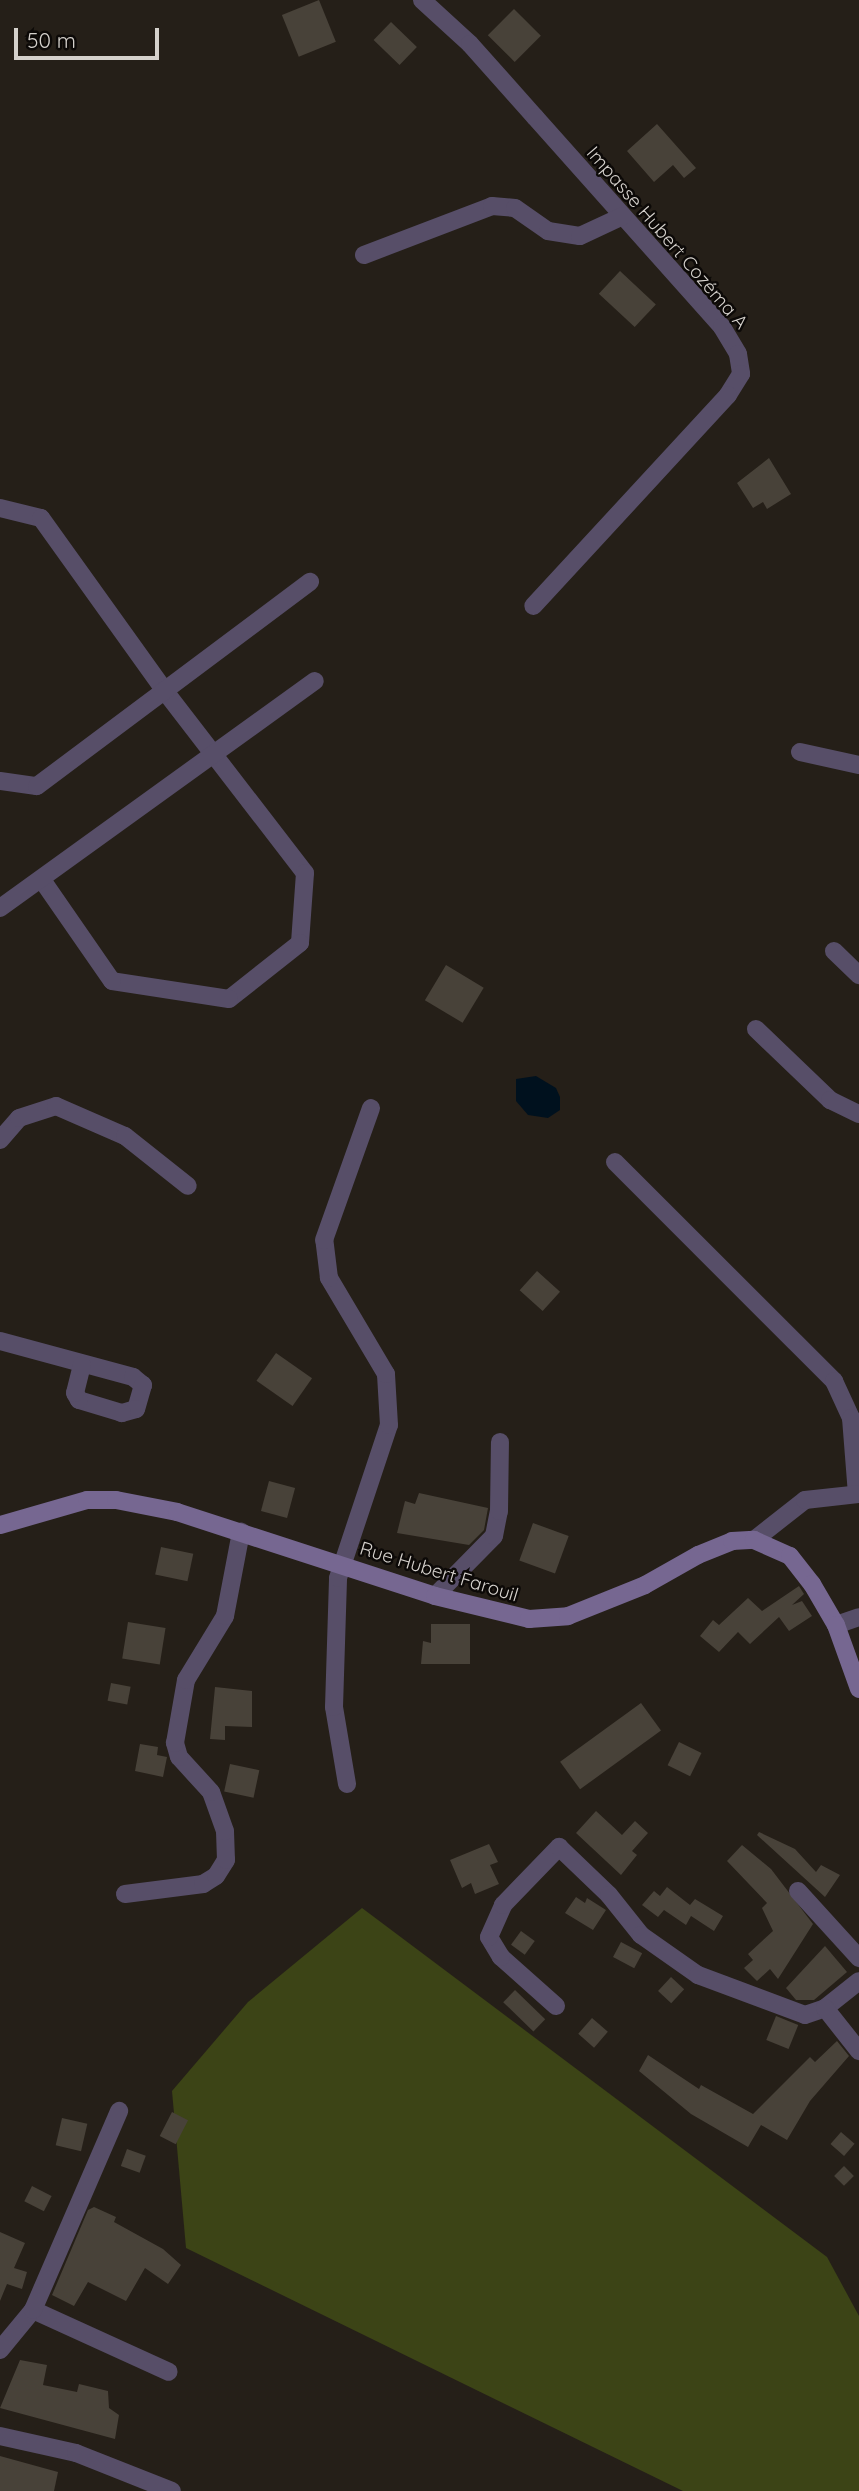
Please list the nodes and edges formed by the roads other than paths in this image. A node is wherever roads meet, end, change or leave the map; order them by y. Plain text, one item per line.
1 (422, 0) edge
2 (623, 216) junction
3 (364, 255) dead end
4 (0, 508) edge
5 (310, 582) dead end
6 (533, 606) dead end
7 (315, 681) dead end
8 (164, 691) junction
9 (800, 752) dead end
10 (213, 756) junction
11 (859, 765) edge
12 (0, 781) edge
13 (42, 880) junction
14 (0, 908) edge
15 (834, 951) dead end
16 (859, 975) edge
17 (756, 1029) dead end
18 (370, 1108) dead end
19 (859, 1114) edge
20 (0, 1140) edge
21 (615, 1162) dead end
22 (188, 1186) dead end
23 (0, 1341) edge
24 (82, 1365) dead end
25 (500, 1442) dead end
26 (858, 1494) edge
27 (0, 1525) edge
28 (241, 1532) junction
29 (754, 1540) junction
30 (340, 1564) junction
31 (435, 1596) junction
32 (859, 1616) edge
33 (835, 1625) junction
34 (859, 1689) edge
35 (347, 1784) dead end
36 (798, 1891) dead end
37 (125, 1894) dead end
38 (859, 1958) edge
39 (859, 1981) edge
40 (556, 2006) dead end
41 (825, 2008) junction
42 (859, 2051) edge
43 (119, 2111) dead end
44 (33, 2310) junction
45 (0, 2350) edge
46 (169, 2372) dead end
47 (0, 2436) edge
48 (172, 2491) edge

1 - 2 street, Impasse Hubert Cozéma A
2 - 3 street
2 - 6 street, Impasse Hubert Cozéma A
4 - 8 street
5 - 8 street
7 - 10 street
8 - 10 street
8 - 12 street
9 - 11 street
10 - 13 street
10 - 13 street
13 - 14 street
15 - 16 street
17 - 19 street
18 - 30 street
20 - 22 street
21 - 26 street
23 - 24 street
25 - 31 street
26 - 29 street
27 - 28 street, Rue Hubert Farouil
28 - 30 street, Rue Hubert Farouil
28 - 37 street
29 - 31 street, Rue Hubert Farouil
29 - 33 street
30 - 31 street, Rue Hubert Farouil
30 - 35 street
32 - 33 street
33 - 34 street
36 - 38 street
39 - 41 street
40 - 41 street
41 - 42 street
43 - 44 street
44 - 45 street
44 - 46 street
47 - 48 street

